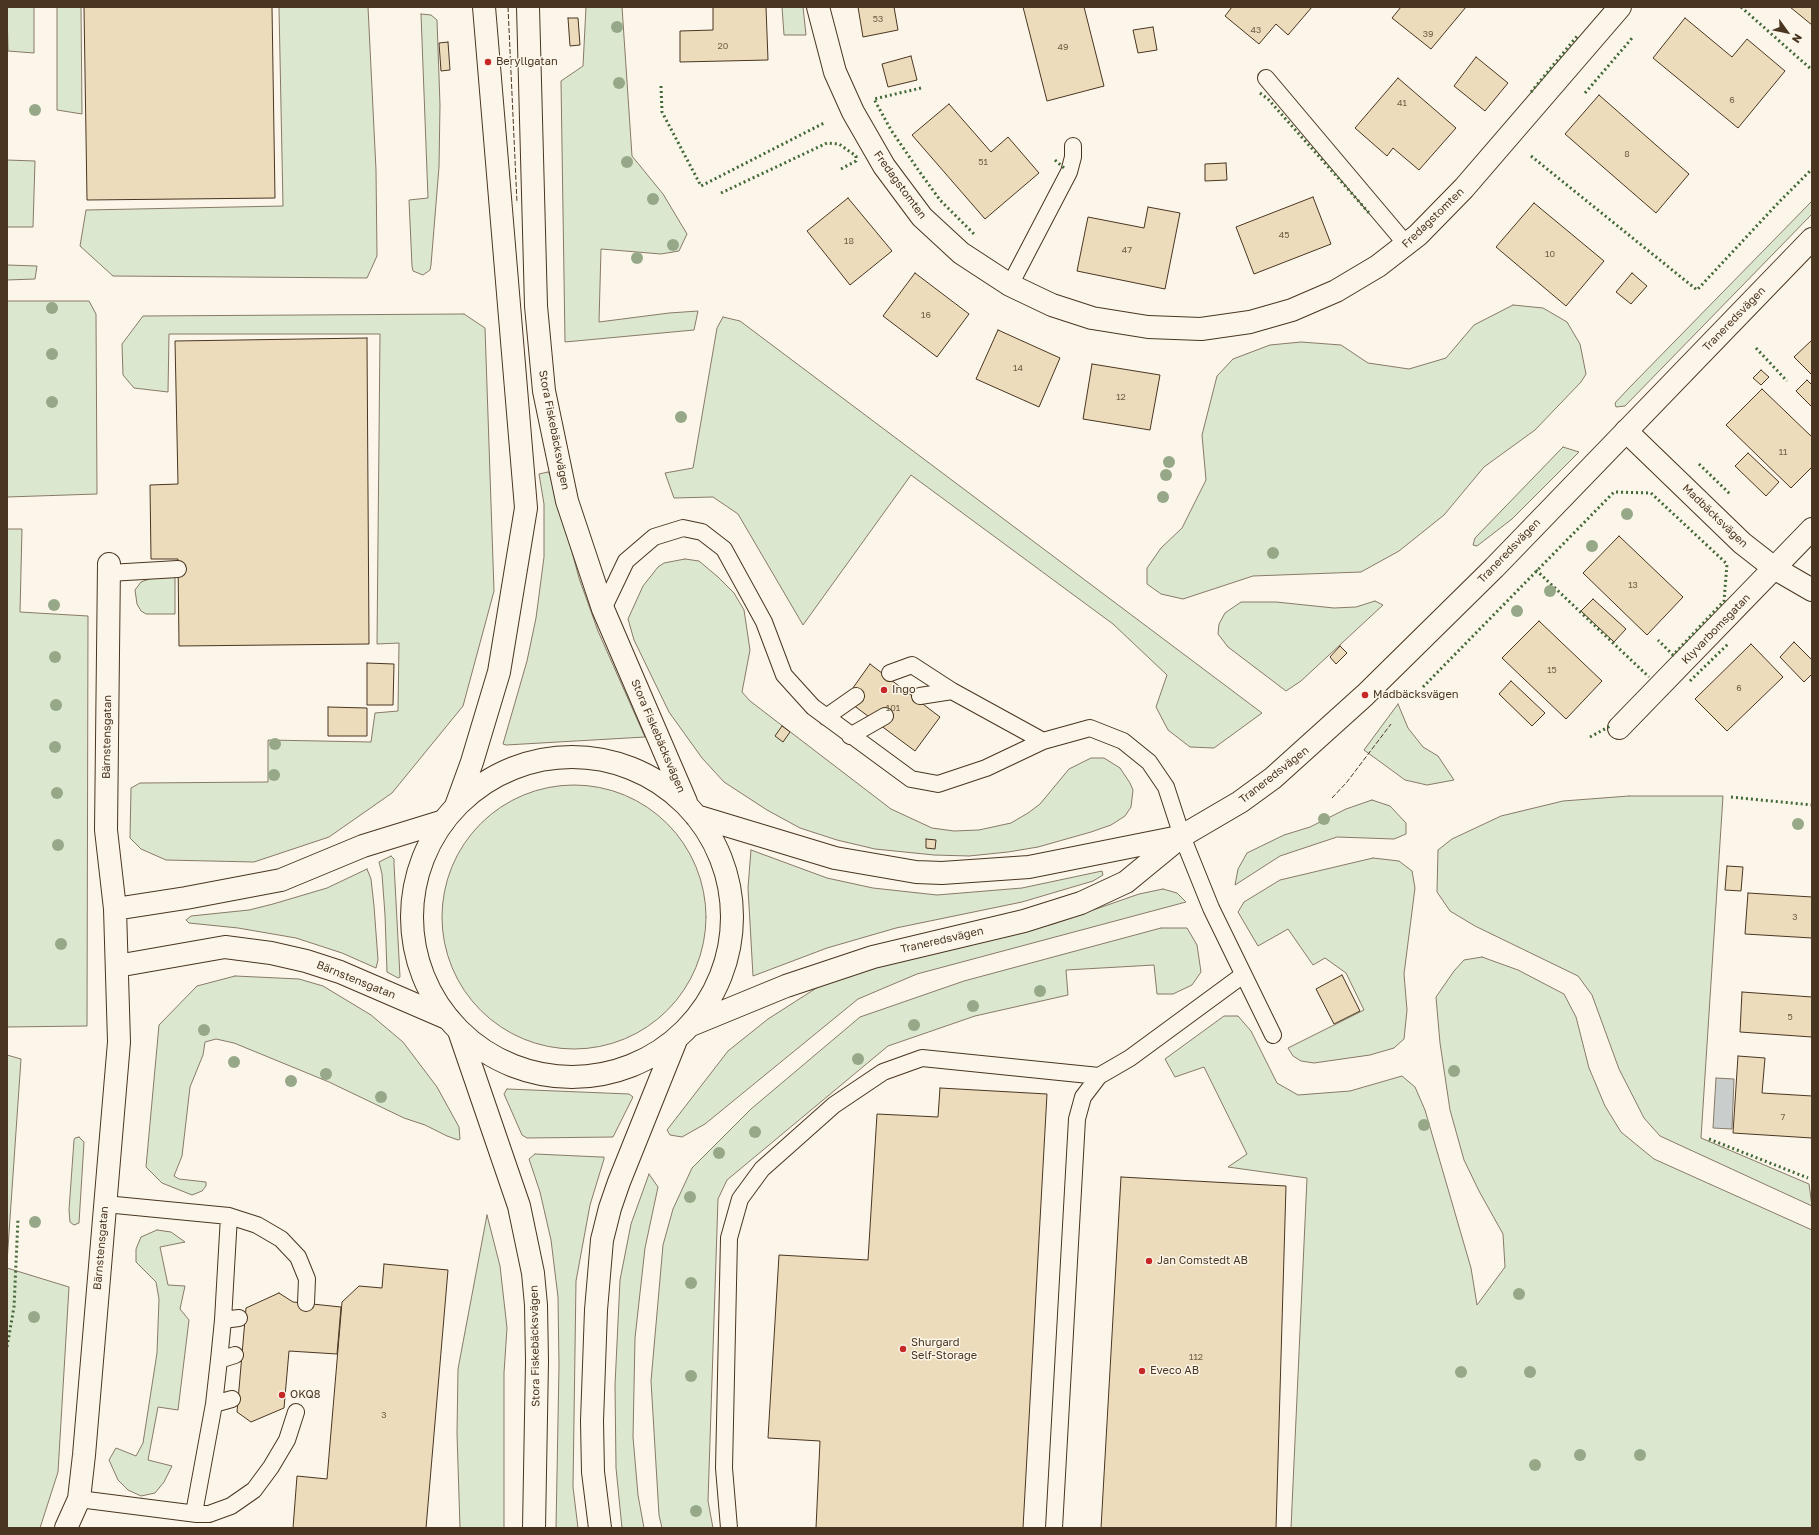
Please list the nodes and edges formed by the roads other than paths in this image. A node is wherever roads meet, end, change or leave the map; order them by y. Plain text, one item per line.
1 (484, 7) edge
2 (528, 7) edge
3 (818, 7) edge
4 (1620, 7) edge
5 (1266, 78) dead end
6 (1073, 146) dead end
7 (1812, 239) edge
8 (1406, 244) junction
9 (1010, 285) junction
10 (1626, 430) junction
11 (1812, 529) edge
12 (109, 568) joint
13 (1774, 568) junction
14 (178, 570) dead end
15 (1812, 590) edge
16 (603, 609) junction
17 (890, 673) dead end
18 (952, 691) junction
19 (856, 696) dead end
20 (920, 696) dead end
21 (885, 716) dead end
22 (826, 717) junction
23 (1619, 728) dead end
24 (850, 736) junction
25 (1043, 741) junction
26 (692, 811) junction
27 (449, 815) junction
28 (1182, 836) junction
29 (115, 909) junction
30 (117, 966) junction
31 (1243, 975) junction
32 (454, 1025) junction
33 (683, 1032) junction
34 (1273, 1035) dead end
35 (1099, 1076) junction
36 (105, 1204) junction
37 (229, 1216) junction
38 (306, 1303) dead end
39 (236, 1355) dead end
40 (219, 1360) junction
41 (232, 1399) dead end
42 (214, 1404) junction
43 (296, 1412) dead end
44 (79, 1499) junction
45 (194, 1513) junction
46 (66, 1528) edge
47 (534, 1528) edge
48 (600, 1528) edge
49 (729, 1528) edge
50 (1054, 1528) edge

1 - 27 street
2 - 16 street, Stora Fiskebäcksvägen
3 - 9 street, Fredagstomten
4 - 8 street, Fredagstomten
5 - 8 lane
6 - 9 lane
7 - 10 street, Traneredsvägen
8 - 9 street, Fredagstomten
10 - 13 street, Madbäcksvägen
10 - 28 street, Traneredsvägen
11 - 13 street, Klyvarbomsgatan
12 - 14 lane
12 - 29 street, Bärnstensgatan
13 - 15 street, Madbäcksvägen
13 - 23 street, Klyvarbomsgatan
16 - 22 lane
16 - 26 street, Stora Fiskebäcksvägen
17 - 18 lane
18 - 20 lane
18 - 25 lane
19 - 22 lane
21 - 24 lane
22 - 24 lane
24 - 25 lane
25 - 28 lane
26 - 27 street
26 - 28 street, Traneredsvägen
26 - 33 street
27 - 29 street
27 - 32 street
28 - 31 lane
28 - 33 street, Traneredsvägen
29 - 30 street, Bärnstensgatan
30 - 32 street, Bärnstensgatan
30 - 36 street, Bärnstensgatan
31 - 34 lane
31 - 35 lane
32 - 33 street
32 - 47 street, Stora Fiskebäcksvägen
33 - 48 street
35 - 49 lane
35 - 50 lane
36 - 37 lane
36 - 44 street, Bärnstensgatan
37 - 38 lane
37 - 40 lane
39 - 40 lane
40 - 42 lane
41 - 42 lane
42 - 45 lane
43 - 45 lane
44 - 45 lane
44 - 46 street, Bärnstensgatan

